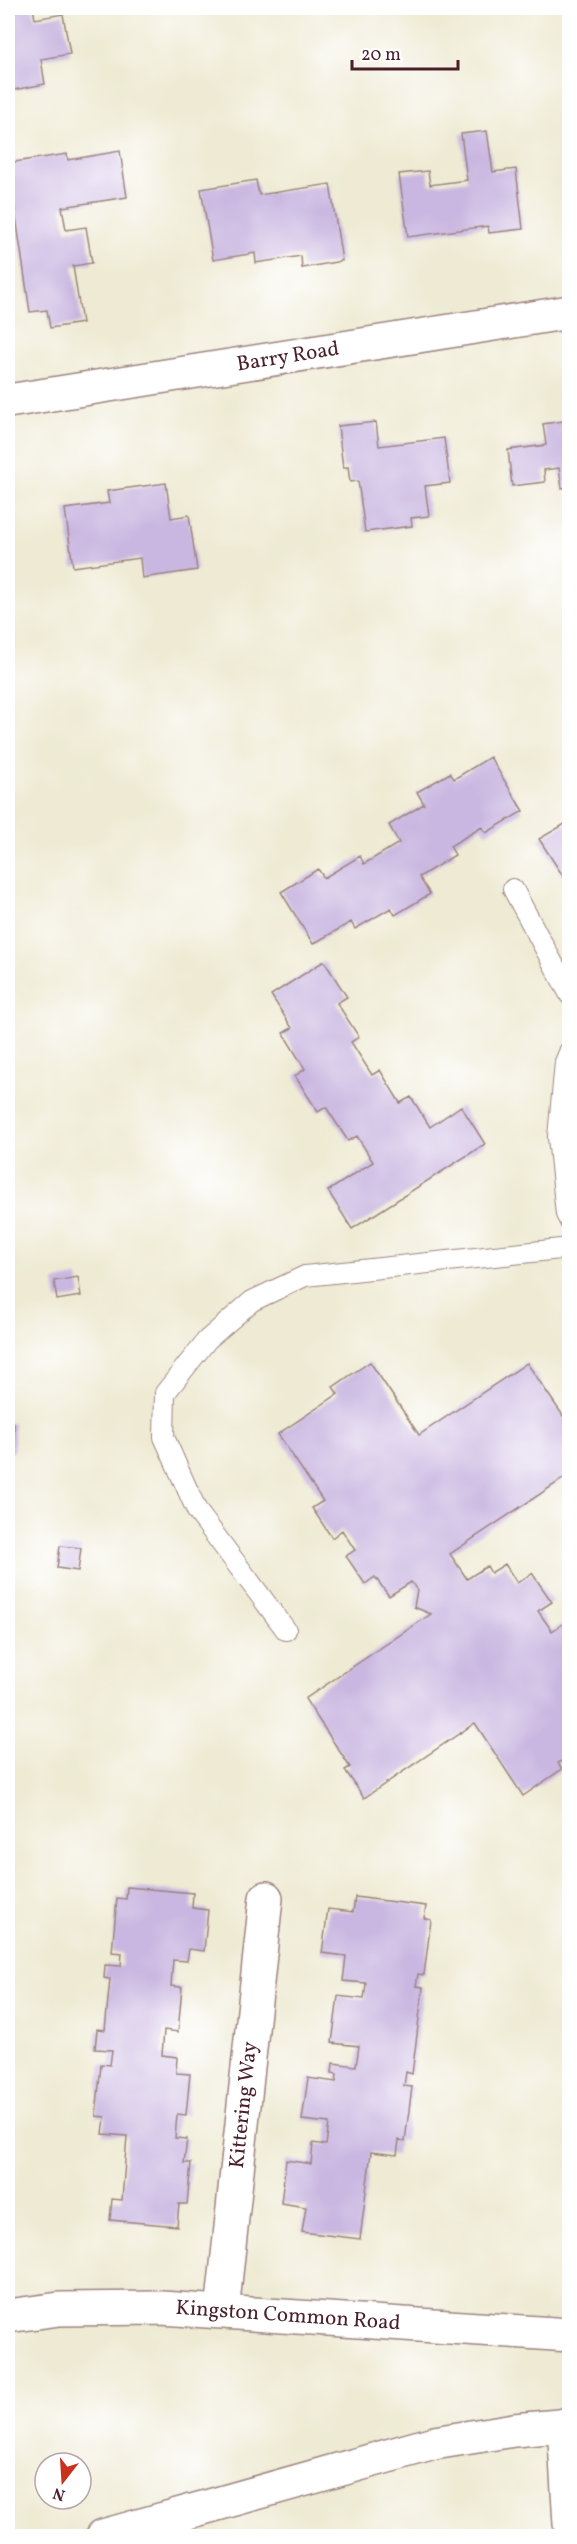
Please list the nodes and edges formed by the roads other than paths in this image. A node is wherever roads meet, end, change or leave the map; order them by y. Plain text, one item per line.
1 (570, 312) edge
2 (8, 401) edge
3 (513, 889) dead end
4 (570, 995) edge
5 (570, 1050) edge
6 (570, 1222) edge
7 (570, 1248) edge
8 (286, 1630) dead end
9 (266, 1898) dead end
10 (222, 2312) junction
11 (8, 2316) edge
12 (570, 2335) edge
13 (567, 2425) edge
14 (570, 2524) edge
15 (181, 2526) edge
16 (103, 2536) edge

1 - 2 street, Barry Road
3 - 4 lane
5 - 6 lane
7 - 8 lane
9 - 10 street, Kittering Way
10 - 11 street, Kingston Common Road
10 - 12 street, Kingston Common Road
13 - 14 street
13 - 15 street
15 - 16 street

